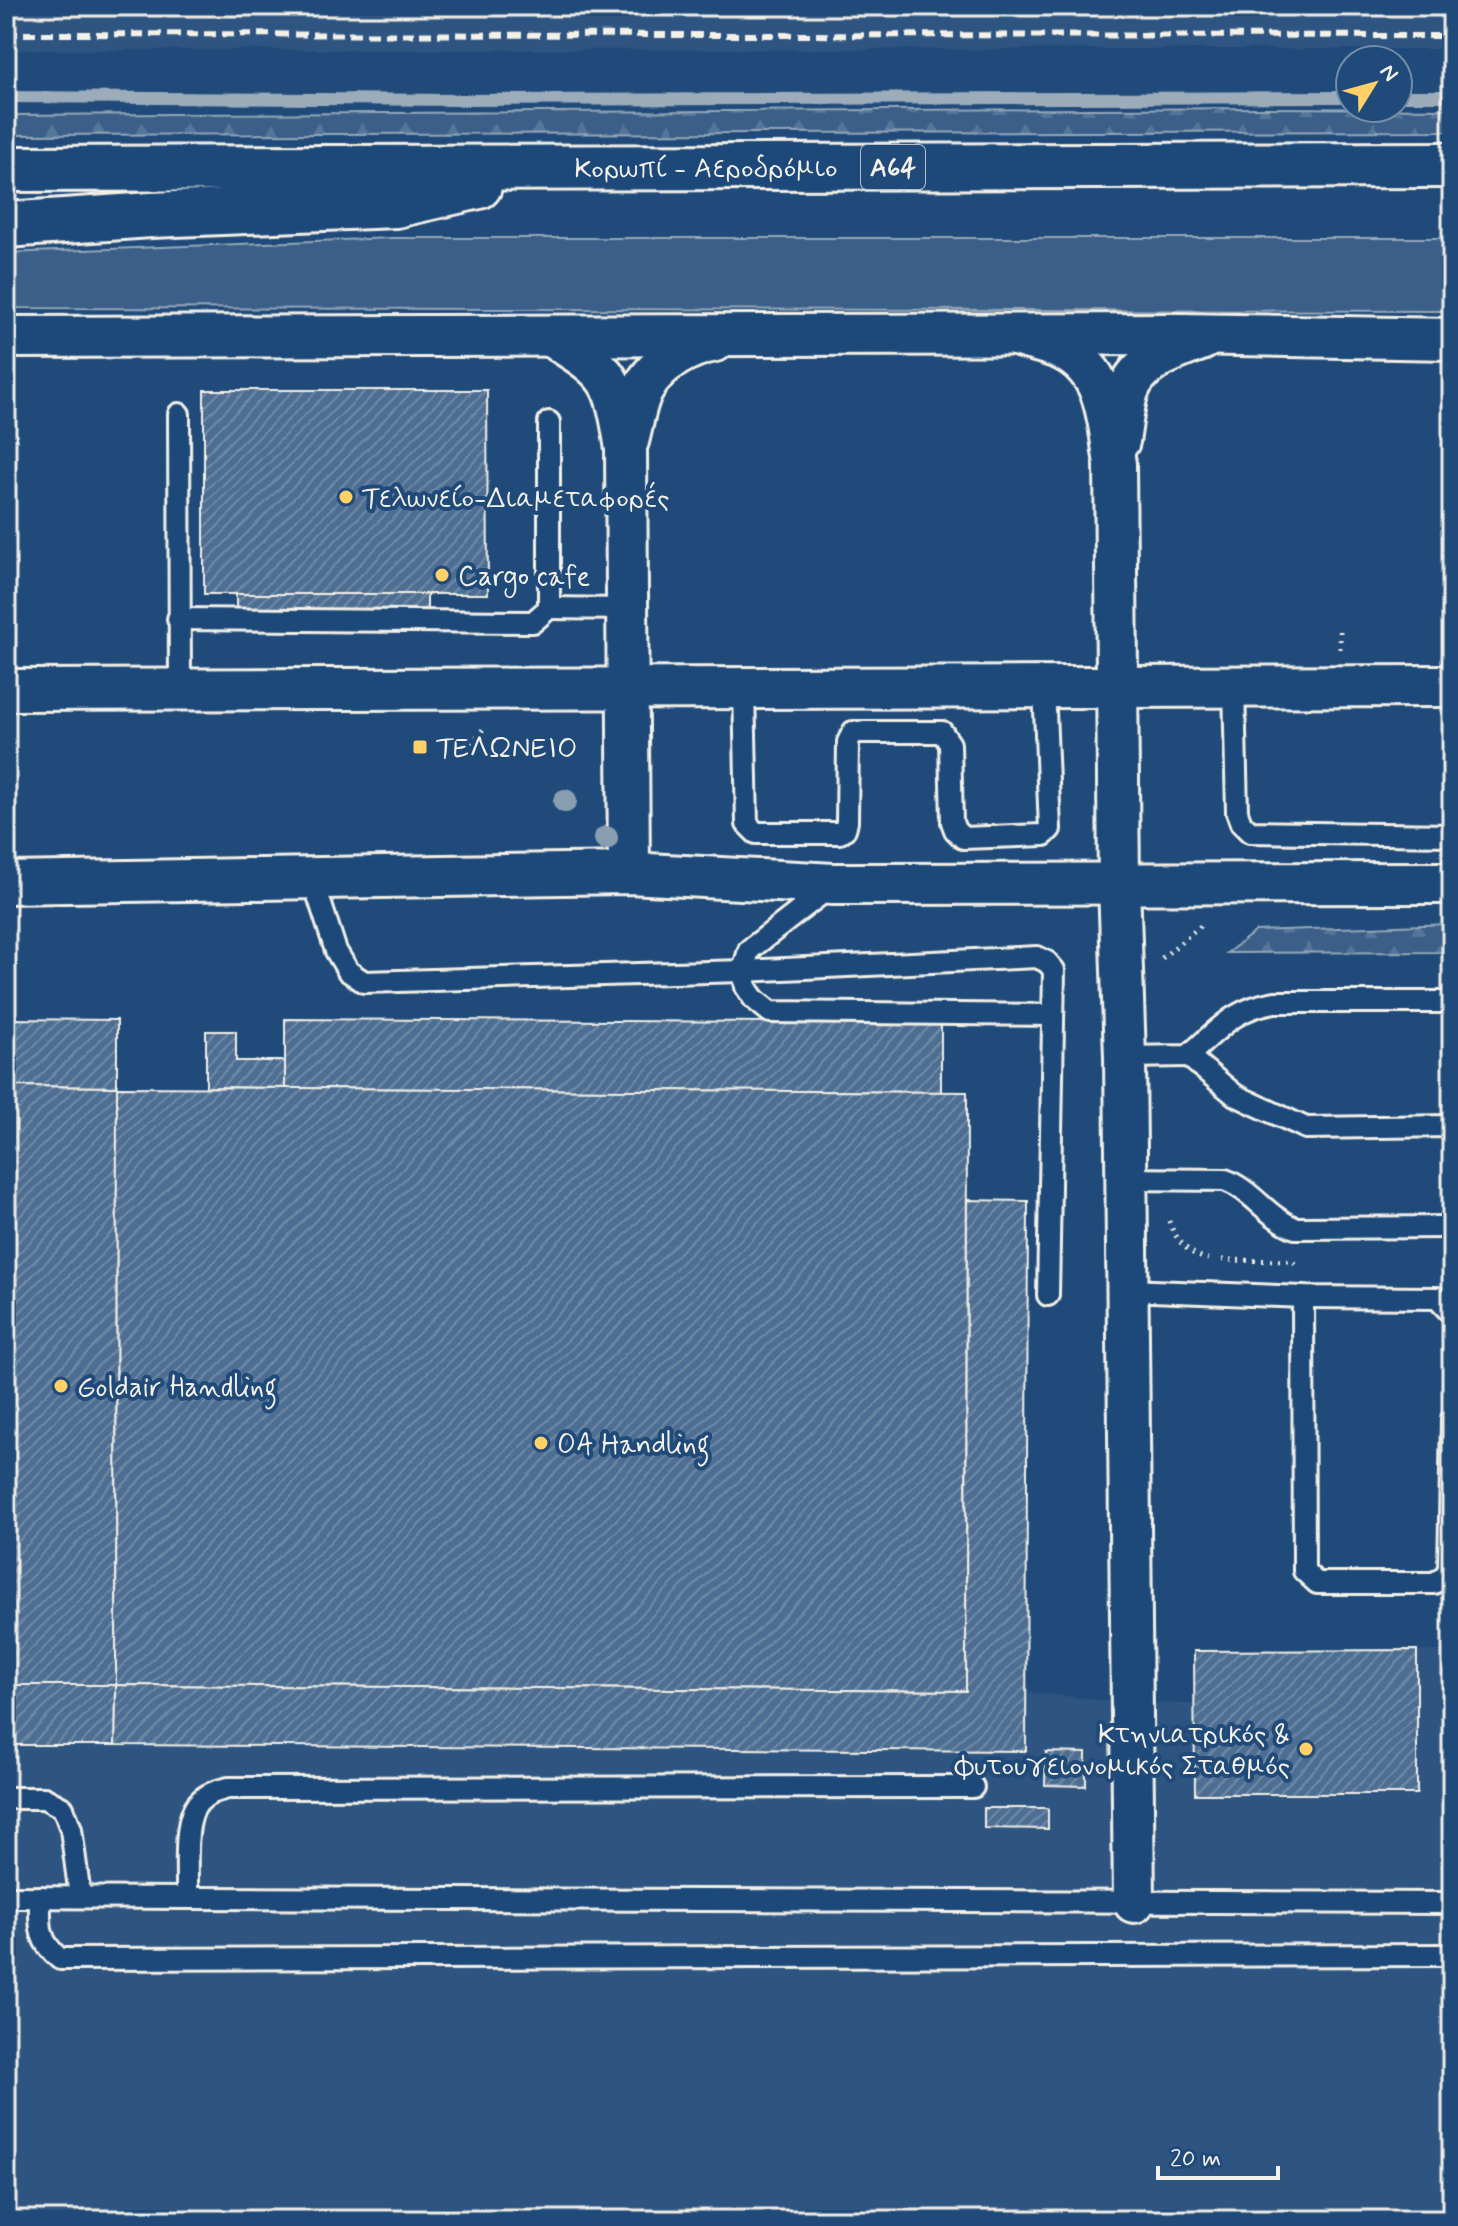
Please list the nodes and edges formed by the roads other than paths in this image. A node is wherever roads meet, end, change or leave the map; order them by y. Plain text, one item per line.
1 (1452, 165) edge
2 (559, 168) junction
3 (6, 169) edge
4 (6, 225) edge
5 (739, 335) junction
6 (1015, 335) junction
7 (1213, 335) junction
8 (551, 336) junction
9 (6, 337) edge
10 (1452, 339) edge
11 (179, 414) dead end
12 (549, 422) dead end
13 (626, 449) junction
14 (1115, 464) junction
15 (549, 608) junction
16 (627, 609) junction
17 (178, 619) junction
18 (1234, 686) junction
19 (1452, 686) edge
20 (1044, 687) junction
21 (1116, 687) junction
22 (628, 688) junction
23 (744, 688) junction
24 (180, 689) junction
25 (6, 690) edge
26 (1452, 835) edge
27 (629, 873) junction
28 (312, 877) junction
29 (6, 883) edge
30 (1452, 883) edge
31 (834, 884) junction
32 (1119, 884) junction
33 (743, 971) junction
34 (1452, 1002) edge
35 (1053, 1015) junction
36 (1188, 1056) junction
37 (1125, 1057) junction
38 (1452, 1126) edge
39 (1143, 1179) junction
40 (1452, 1227) edge
41 (1127, 1290) junction
42 (1048, 1295) dead end
43 (1303, 1297) junction
44 (1452, 1314) edge
45 (1452, 1419) edge
46 (973, 1787) dead end
47 (6, 1798) edge
48 (80, 1896) junction
49 (6, 1897) edge
50 (40, 1897) junction
51 (187, 1898) junction
52 (1134, 1902) junction
53 (1452, 1903) edge
54 (1452, 1955) edge

1 - 2 highway, Κορωπί - Αεροδρόμιο / Α64
2 - 3 highway, Κορωπί - Αεροδρόμιο / Α64
2 - 4 highway
5 - 6 street
5 - 8 street
5 - 13 street
6 - 7 street
6 - 14 street
7 - 10 street
7 - 14 street
8 - 9 street
8 - 13 street
11 - 17 lane
12 - 15 lane
13 - 16 street
14 - 21 street
15 - 16 lane
15 - 17 lane
16 - 22 street
17 - 24 lane
18 - 19 street
18 - 21 street
18 - 26 lane
20 - 21 street
20 - 23 street
20 - 23 lane
21 - 32 street
22 - 23 street
22 - 24 street
22 - 27 street
24 - 25 street
27 - 28 street
27 - 31 street
28 - 29 street
28 - 33 lane
30 - 32 street
31 - 32 street
31 - 33 lane
32 - 37 street
33 - 35 lane
33 - 35 lane
34 - 36 lane
35 - 42 lane
36 - 37 lane
36 - 38 lane
37 - 39 street
39 - 40 lane
39 - 41 street
41 - 43 lane
41 - 52 street
43 - 44 lane
43 - 45 lane
46 - 51 lane
47 - 48 lane
48 - 50 lane
48 - 51 lane
49 - 50 lane
50 - 54 lane
51 - 52 lane
52 - 53 lane

